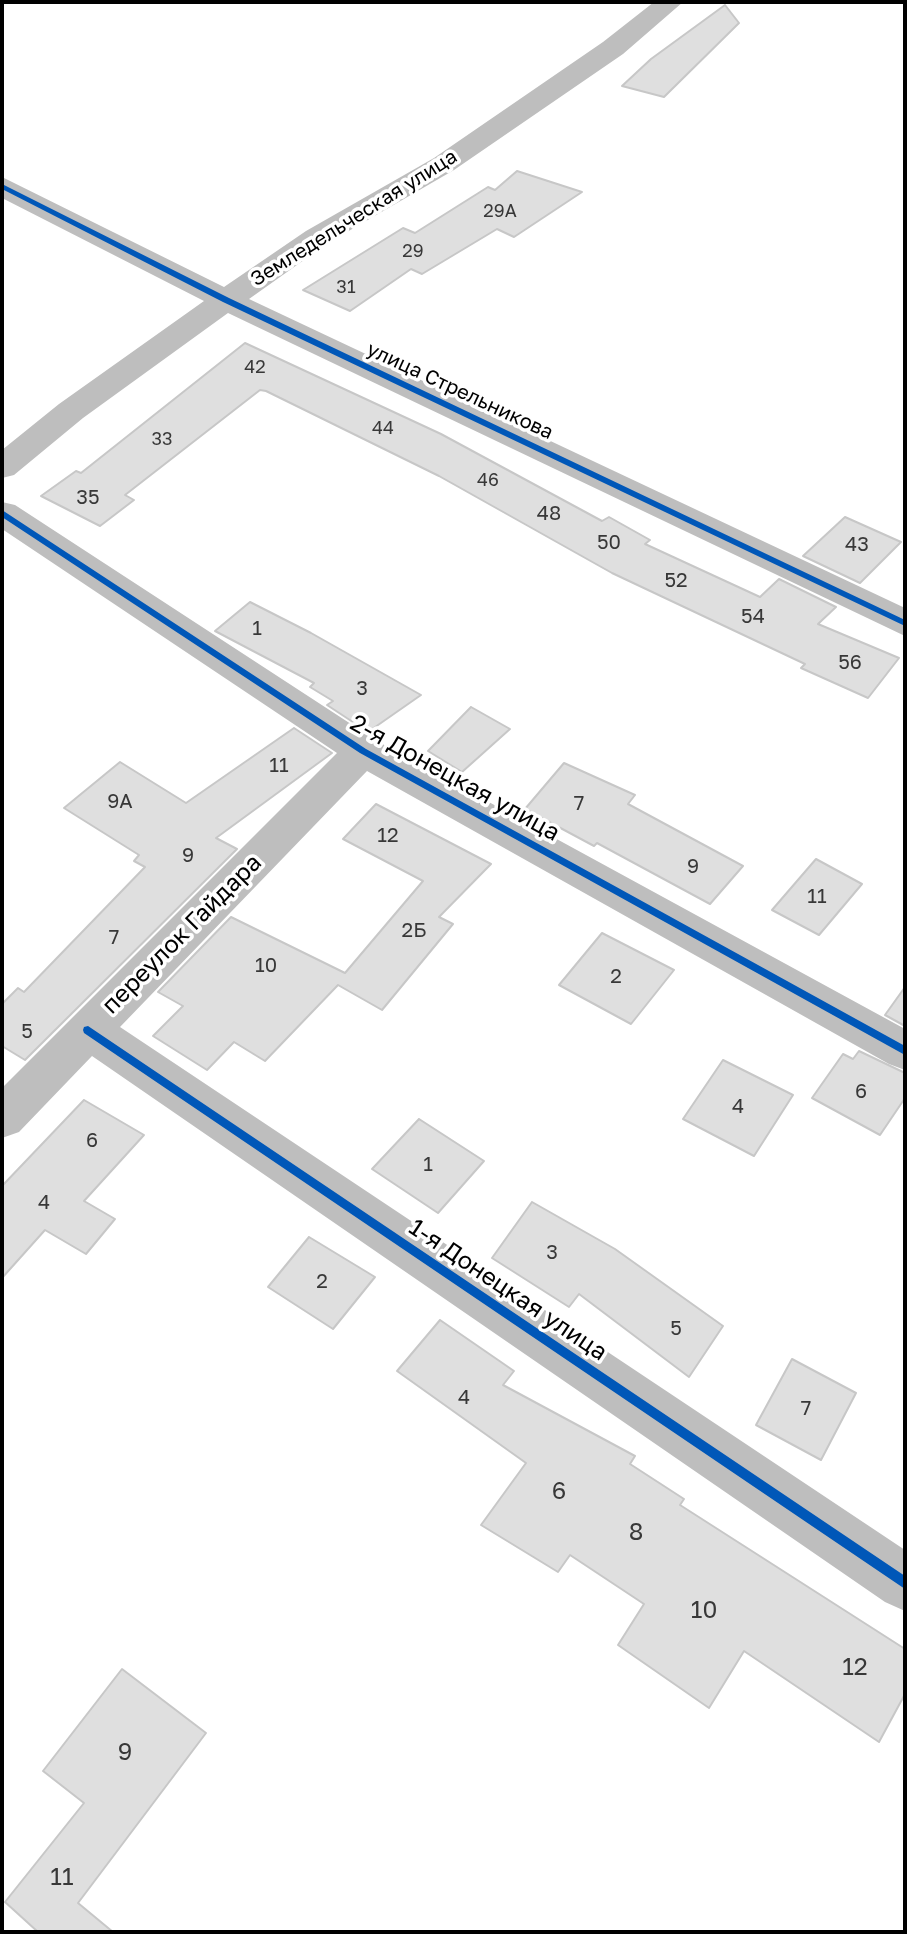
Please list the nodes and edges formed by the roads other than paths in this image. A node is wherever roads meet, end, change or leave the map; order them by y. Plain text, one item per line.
1 (670, 2) edge
2 (2, 186) edge
3 (226, 300) junction
4 (2, 467) edge
5 (2, 513) edge
6 (905, 623) edge
7 (363, 751) junction
8 (88, 1030) junction
9 (905, 1051) edge
10 (2, 1118) edge
11 (905, 1583) edge

1 - 3 street, Земледельческая улица
2 - 3 street, улица Стрельникова
3 - 4 street, Земледельческая улица
3 - 6 street, улица Стрельникова
5 - 7 street, 2-я Донецкая улица
7 - 8 street, переулок Гайдара
7 - 9 street, 2-я Донецкая улица
8 - 10 street, переулок Гайдара
8 - 11 street, 1-я Донецкая улица

